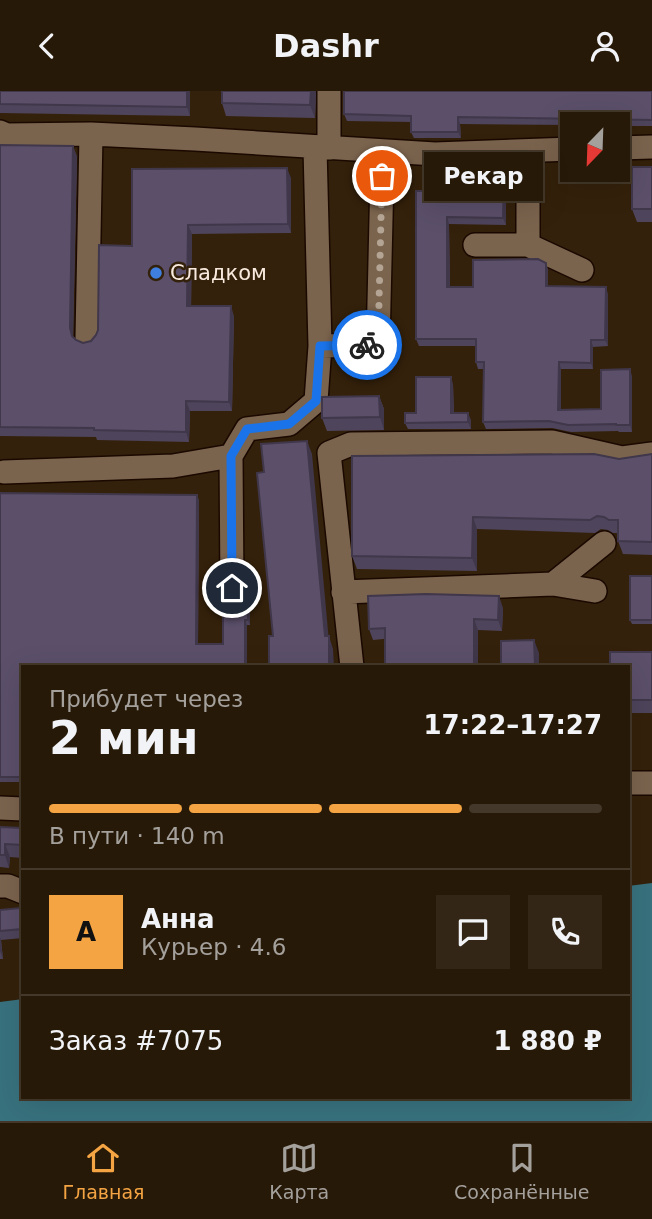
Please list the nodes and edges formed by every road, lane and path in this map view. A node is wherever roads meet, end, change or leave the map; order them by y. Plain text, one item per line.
1 (329, 91) edge
2 (0, 132) edge
3 (91, 134) junction
4 (652, 147) edge
5 (322, 148) junction
6 (630, 148) edge
7 (560, 150) edge
8 (528, 151) junction
9 (382, 176) dead end
10 (475, 245) dead end
11 (528, 245) junction
12 (582, 270) dead end
13 (87, 338) dead end
14 (320, 346) junction
15 (652, 454) edge
16 (231, 456) junction
17 (4, 472) dead end
18 (604, 543) dead end
19 (553, 584) junction
20 (232, 588) dead end
21 (595, 591) dead end
22 (343, 592) junction
23 (352, 665) edge
24 (630, 783) edge
25 (652, 783) edge
26 (0, 808) edge
27 (21, 809) edge
28 (0, 886) edge
29 (21, 891) edge

1 - 5 lane
2 - 3 lane
3 - 5 lane
3 - 13 lane
4 - 6 lane
5 - 8 lane
5 - 14 lane
7 - 8 lane
8 - 11 lane
9 - 14 lane
10 - 11 lane
11 - 12 lane
14 - 16 lane
15 - 22 lane
16 - 17 lane
16 - 20 lane
18 - 19 lane
19 - 21 lane
19 - 22 lane
22 - 23 lane
24 - 25 lane
26 - 27 lane
28 - 29 lane

